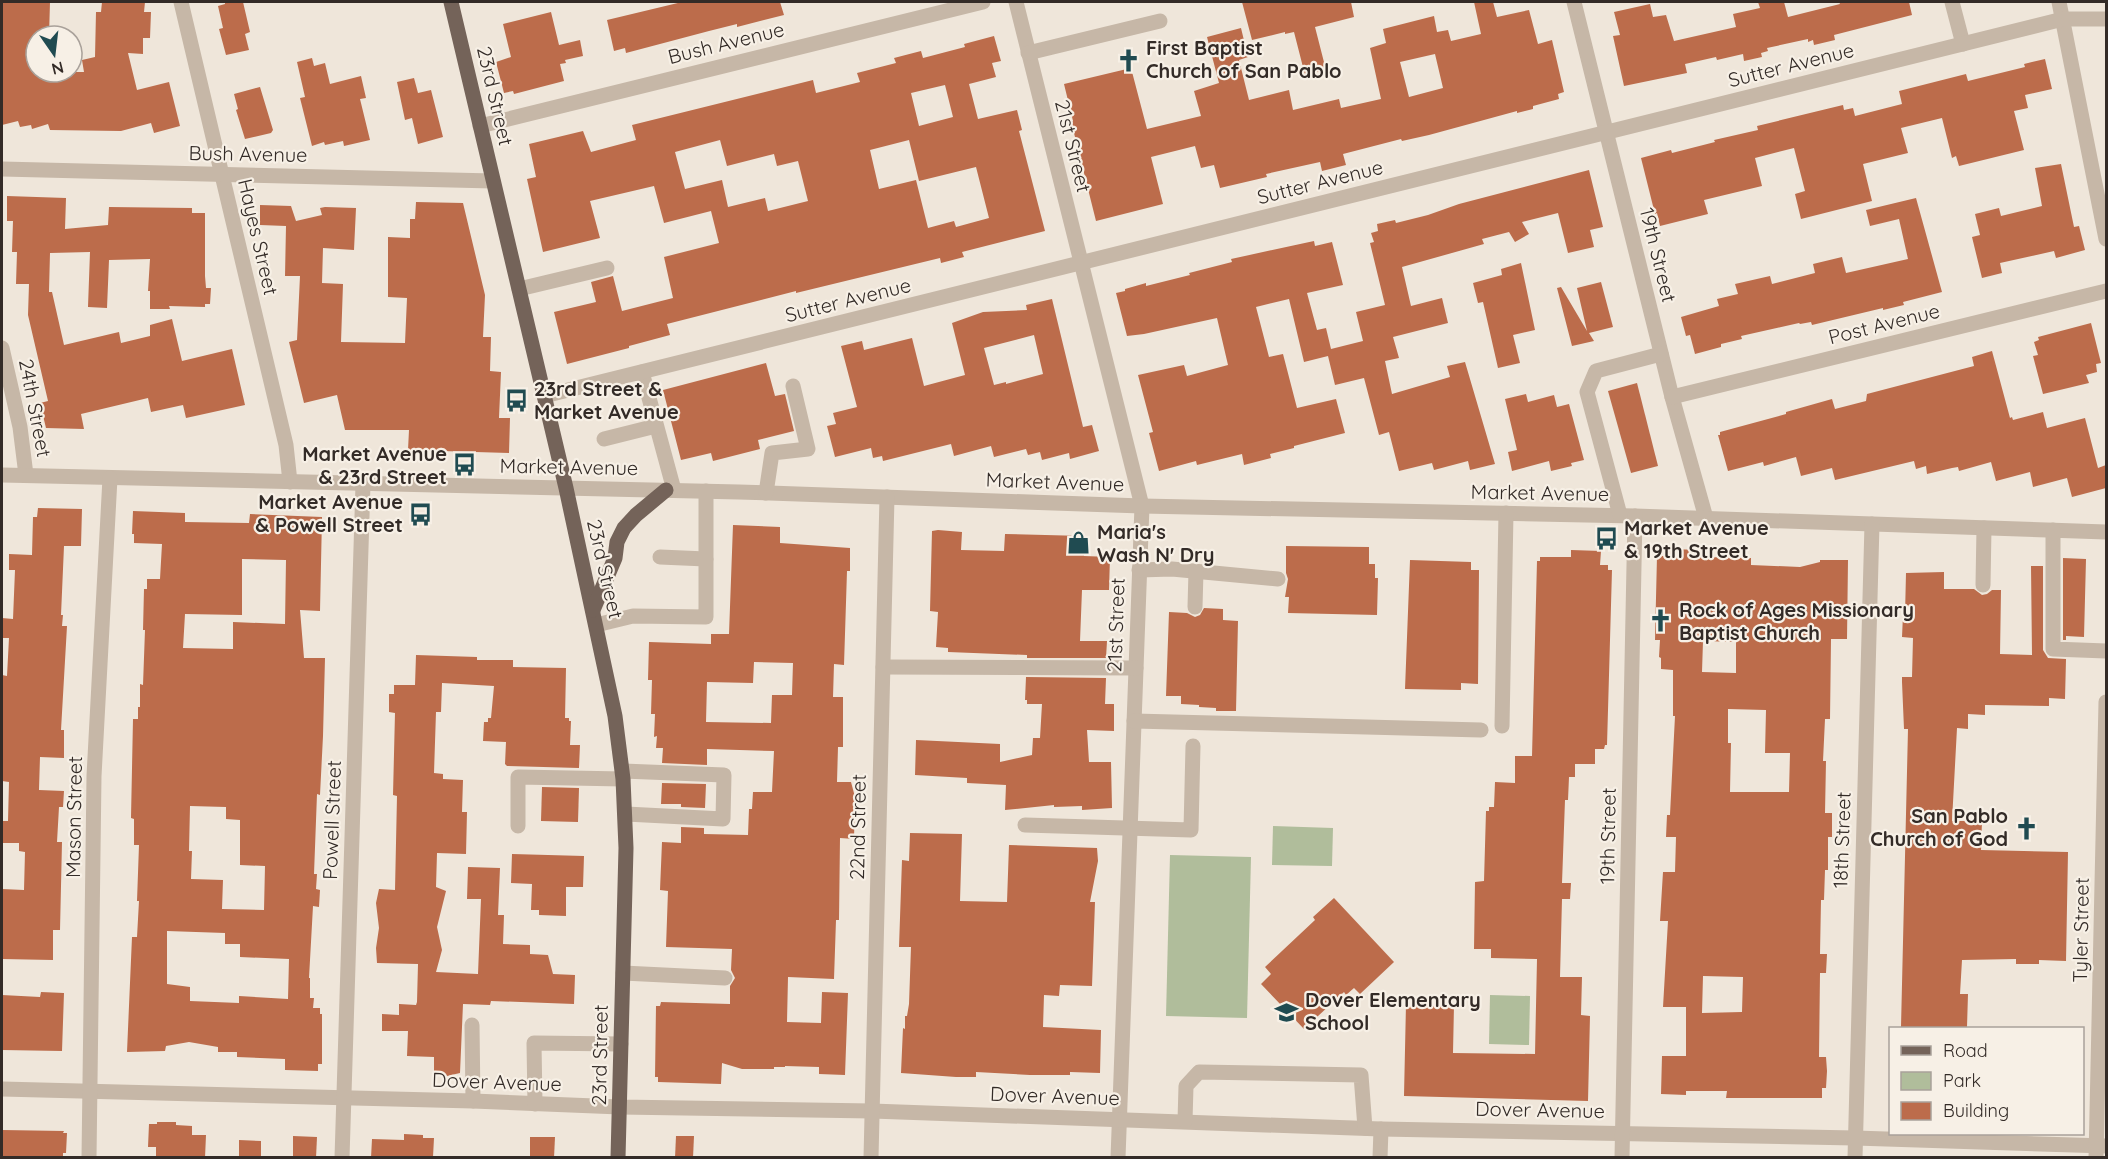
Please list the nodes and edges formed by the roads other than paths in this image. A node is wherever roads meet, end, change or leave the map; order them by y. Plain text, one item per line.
1 (181, 2) edge
2 (451, 2) edge
3 (982, 2) edge
4 (1016, 2) edge
5 (1574, 2) edge
6 (1952, 2) edge
7 (2059, 2) edge
8 (2063, 19) junction
9 (2106, 19) edge
10 (1160, 21) dead end
11 (1964, 44) junction
12 (1028, 52) junction
13 (480, 126) junction
14 (1606, 133) junction
15 (2, 169) edge
16 (222, 174) junction
17 (493, 181) junction
18 (2105, 222) edge
19 (2106, 239) edge
20 (1081, 263) junction
21 (607, 268) dead end
22 (519, 289) junction
23 (2106, 291) edge
24 (2, 348) edge
25 (1661, 354) junction
26 (642, 372) junction
27 (793, 386) dead end
28 (544, 396) junction
29 (1672, 397) junction
30 (656, 426) junction
31 (604, 439) dead end
32 (2, 475) edge
33 (26, 475) junction
34 (110, 477) junction
35 (290, 482) junction
36 (363, 484) junction
37 (566, 488) junction
38 (670, 490) junction
39 (706, 491) junction
40 (766, 493) junction
41 (887, 497) junction
42 (1142, 506) junction
43 (1506, 513) junction
44 (1628, 515) junction
45 (1706, 518) junction
46 (1872, 524) junction
47 (1984, 528) junction
48 (2053, 530) junction
49 (2106, 532) edge
50 (660, 557) dead end
51 (706, 559) junction
52 (1139, 570) junction
53 (1196, 571) junction
54 (1278, 579) dead end
55 (1983, 585) dead end
56 (1195, 607) dead end
57 (595, 617) junction
58 (2106, 651) edge
59 (883, 667) junction
60 (1136, 668) junction
61 (2106, 702) edge
62 (1134, 721) junction
63 (1502, 726) dead end
64 (1481, 730) dead end
65 (1193, 746) dead end
66 (623, 775) junction
67 (626, 814) junction
68 (1025, 825) dead end
69 (518, 826) dead end
70 (1130, 829) junction
71 (623, 973) junction
72 (725, 978) dead end
73 (472, 1025) dead end
74 (621, 1044) junction
75 (2, 1089) edge
76 (92, 1091) junction
77 (344, 1098) junction
78 (473, 1101) junction
79 (535, 1104) junction
80 (620, 1107) junction
81 (872, 1111) junction
82 (1119, 1119) junction
83 (1185, 1121) junction
84 (1365, 1128) junction
85 (1381, 1129) junction
86 (1623, 1133) junction
87 (1855, 1138) junction
88 (2100, 1150) edge
89 (90, 1158) edge
90 (342, 1158) edge
91 (618, 1158) edge
92 (871, 1158) edge
93 (1118, 1158) edge
94 (1380, 1158) edge
95 (1622, 1158) edge
96 (1855, 1158) edge

1 - 16 street, Hayes Street
2 - 13 main road, 23rd Street
3 - 13 street, Bush Avenue
4 - 12 street, 21st Street
5 - 14 street, 19th Street
6 - 11 street
7 - 8 street
8 - 9 street, Sutter Avenue
8 - 11 street, Sutter Avenue
8 - 18 street
10 - 12 street
11 - 14 street, Sutter Avenue
12 - 20 street, 21st Street
13 - 17 main road, 23rd Street
14 - 20 street, Sutter Avenue
14 - 25 street, 19th Street
15 - 16 street, Bush Avenue
16 - 17 street, Bush Avenue
16 - 35 street, Hayes Street
17 - 22 main road, 23rd Street
18 - 19 street
20 - 26 street, Sutter Avenue
20 - 42 street, 21st Street
21 - 22 street
22 - 28 main road, 23rd Street
23 - 29 street, Post Avenue
24 - 33 street, 24th Street
25 - 29 street, 19th Street
25 - 44 street, 19th Street
26 - 28 street, Sutter Avenue
26 - 30 street
27 - 40 street
28 - 37 main road, 23rd Street
29 - 45 street, 19th Street
30 - 31 street
30 - 38 street
32 - 33 street, Market Avenue
33 - 34 street, Market Avenue
34 - 35 street, Market Avenue
34 - 76 street, Mason Street
35 - 36 street, Market Avenue
36 - 37 street, Market Avenue
36 - 77 street, Powell Street
37 - 38 street, Market Avenue
37 - 57 main road, 23rd Street
38 - 39 street, Market Avenue
38 - 57 main road
39 - 40 street, Market Avenue
39 - 51 street
40 - 41 street, Market Avenue
41 - 42 street, Market Avenue
41 - 59 street, 22nd Street
42 - 43 street, Market Avenue
42 - 52 street, 21st Street
43 - 44 street, Market Avenue
43 - 63 street
44 - 45 street, Market Avenue
44 - 86 street, 19th Street
45 - 46 street, Market Avenue
46 - 47 street, Market Avenue
46 - 87 street, 18th Street
47 - 48 street, Market Avenue
47 - 55 street
48 - 49 street, Market Avenue
48 - 58 street
50 - 51 street
51 - 57 street
52 - 53 street
52 - 60 street, 21st Street
53 - 54 street
53 - 56 street
57 - 66 main road, 23rd Street
59 - 60 street
59 - 81 street, 22nd Street
60 - 62 street, 21st Street
61 - 88 street, Tyler Street
62 - 64 street
62 - 70 street, 21st Street
65 - 70 street
66 - 67 main road, 23rd Street
66 - 67 street
66 - 69 street
67 - 71 main road, 23rd Street
68 - 70 street
70 - 82 street, 21st Street
71 - 72 street
71 - 74 main road, 23rd Street
73 - 78 street
74 - 79 street
74 - 80 main road, 23rd Street
75 - 76 street, Dover Avenue
76 - 77 street, Dover Avenue
76 - 89 street, Mason Street
77 - 78 street, Dover Avenue
77 - 90 street, Powell Street
78 - 79 street, Dover Avenue
79 - 80 street, Dover Avenue
80 - 81 street, Dover Avenue
80 - 91 main road, 23rd Street
81 - 82 street, Dover Avenue
81 - 92 street, 22nd Street
82 - 83 street, Dover Avenue
82 - 93 street, 21st Street
83 - 84 street, Dover Avenue
83 - 84 street
84 - 85 street, Dover Avenue
85 - 86 street, Dover Avenue
85 - 94 street
86 - 87 street, Dover Avenue
86 - 95 street, 19th Street
87 - 88 street, Dover Avenue
87 - 96 street, 18th Street

